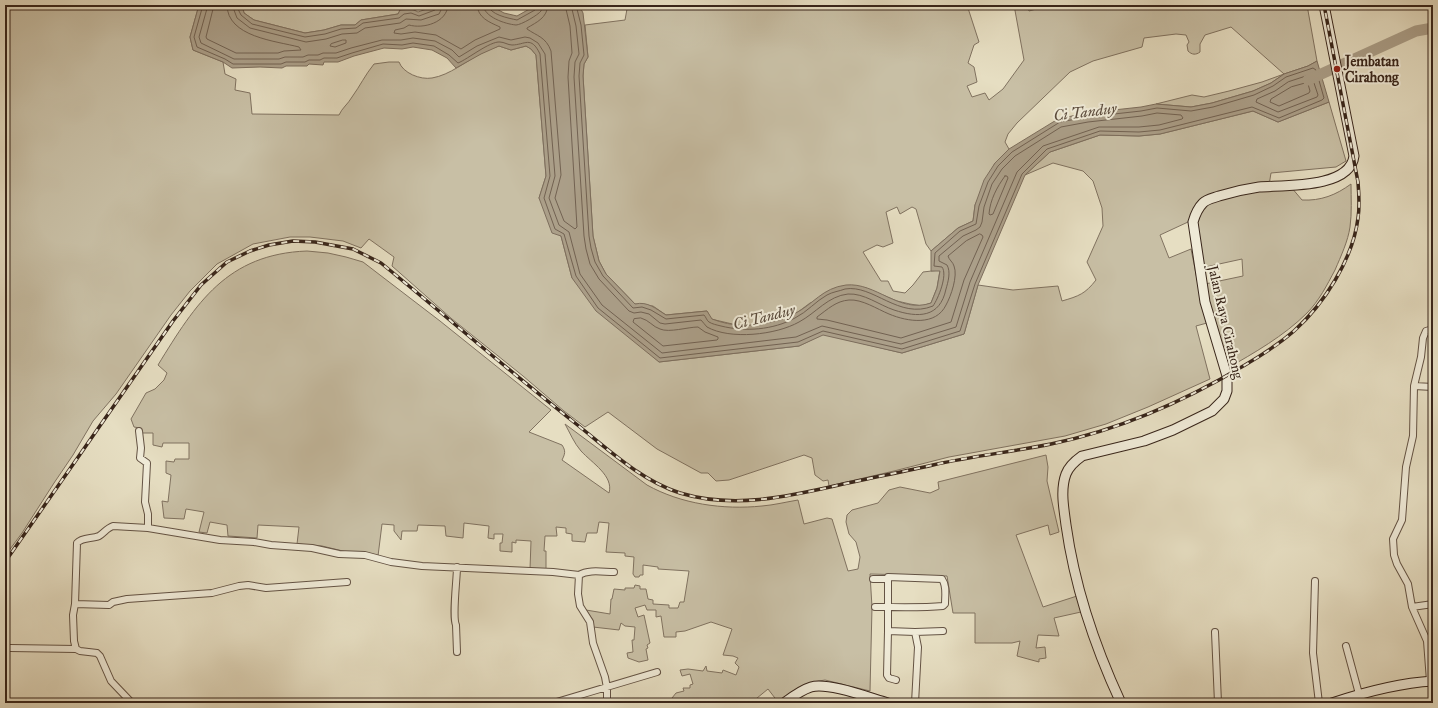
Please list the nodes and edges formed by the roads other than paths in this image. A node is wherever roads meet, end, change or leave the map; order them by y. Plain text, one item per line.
1 (1324, 5) edge
2 (1433, 329) edge
3 (1414, 386) junction
4 (1433, 387) edge
5 (138, 431) dead end
6 (148, 528) junction
7 (457, 567) junction
8 (614, 572) dead end
9 (579, 576) junction
10 (873, 579) dead end
11 (888, 579) junction
12 (1315, 581) dead end
13 (347, 582) dead end
14 (75, 604) junction
15 (1433, 604) edge
16 (875, 607) dead end
17 (888, 607) junction
18 (1412, 607) junction
19 (888, 631) junction
20 (942, 631) dead end
21 (915, 632) junction
22 (1215, 632) dead end
23 (1346, 646) dead end
24 (10, 648) dead end
25 (76, 649) junction
26 (457, 652) dead end
27 (657, 672) dead end
28 (896, 680) dead end
29 (1432, 681) edge
30 (607, 688) junction
31 (1359, 694) junction
32 (132, 703) edge
33 (553, 703) edge
34 (607, 703) edge
35 (784, 703) edge
36 (888, 703) edge
37 (915, 703) edge
38 (1121, 703) edge
39 (1218, 703) edge
40 (1319, 703) edge
41 (1332, 703) edge

1 - 38 street, Jalan Raya Cirahong
2 - 3 street
3 - 4 street
3 - 18 street
5 - 6 street
6 - 7 street
6 - 14 street
7 - 9 street
7 - 26 street
8 - 9 street
9 - 30 street
10 - 11 street
11 - 17 street
11 - 17 street
12 - 40 street
13 - 14 street
14 - 25 street
15 - 18 street
16 - 17 street
17 - 19 street
18 - 29 street
19 - 21 street
19 - 28 street
20 - 21 street
21 - 37 street
22 - 39 street
23 - 31 street
24 - 25 street
25 - 32 street
27 - 30 street
29 - 31 street
30 - 33 street
30 - 34 street
31 - 41 street
35 - 36 street

